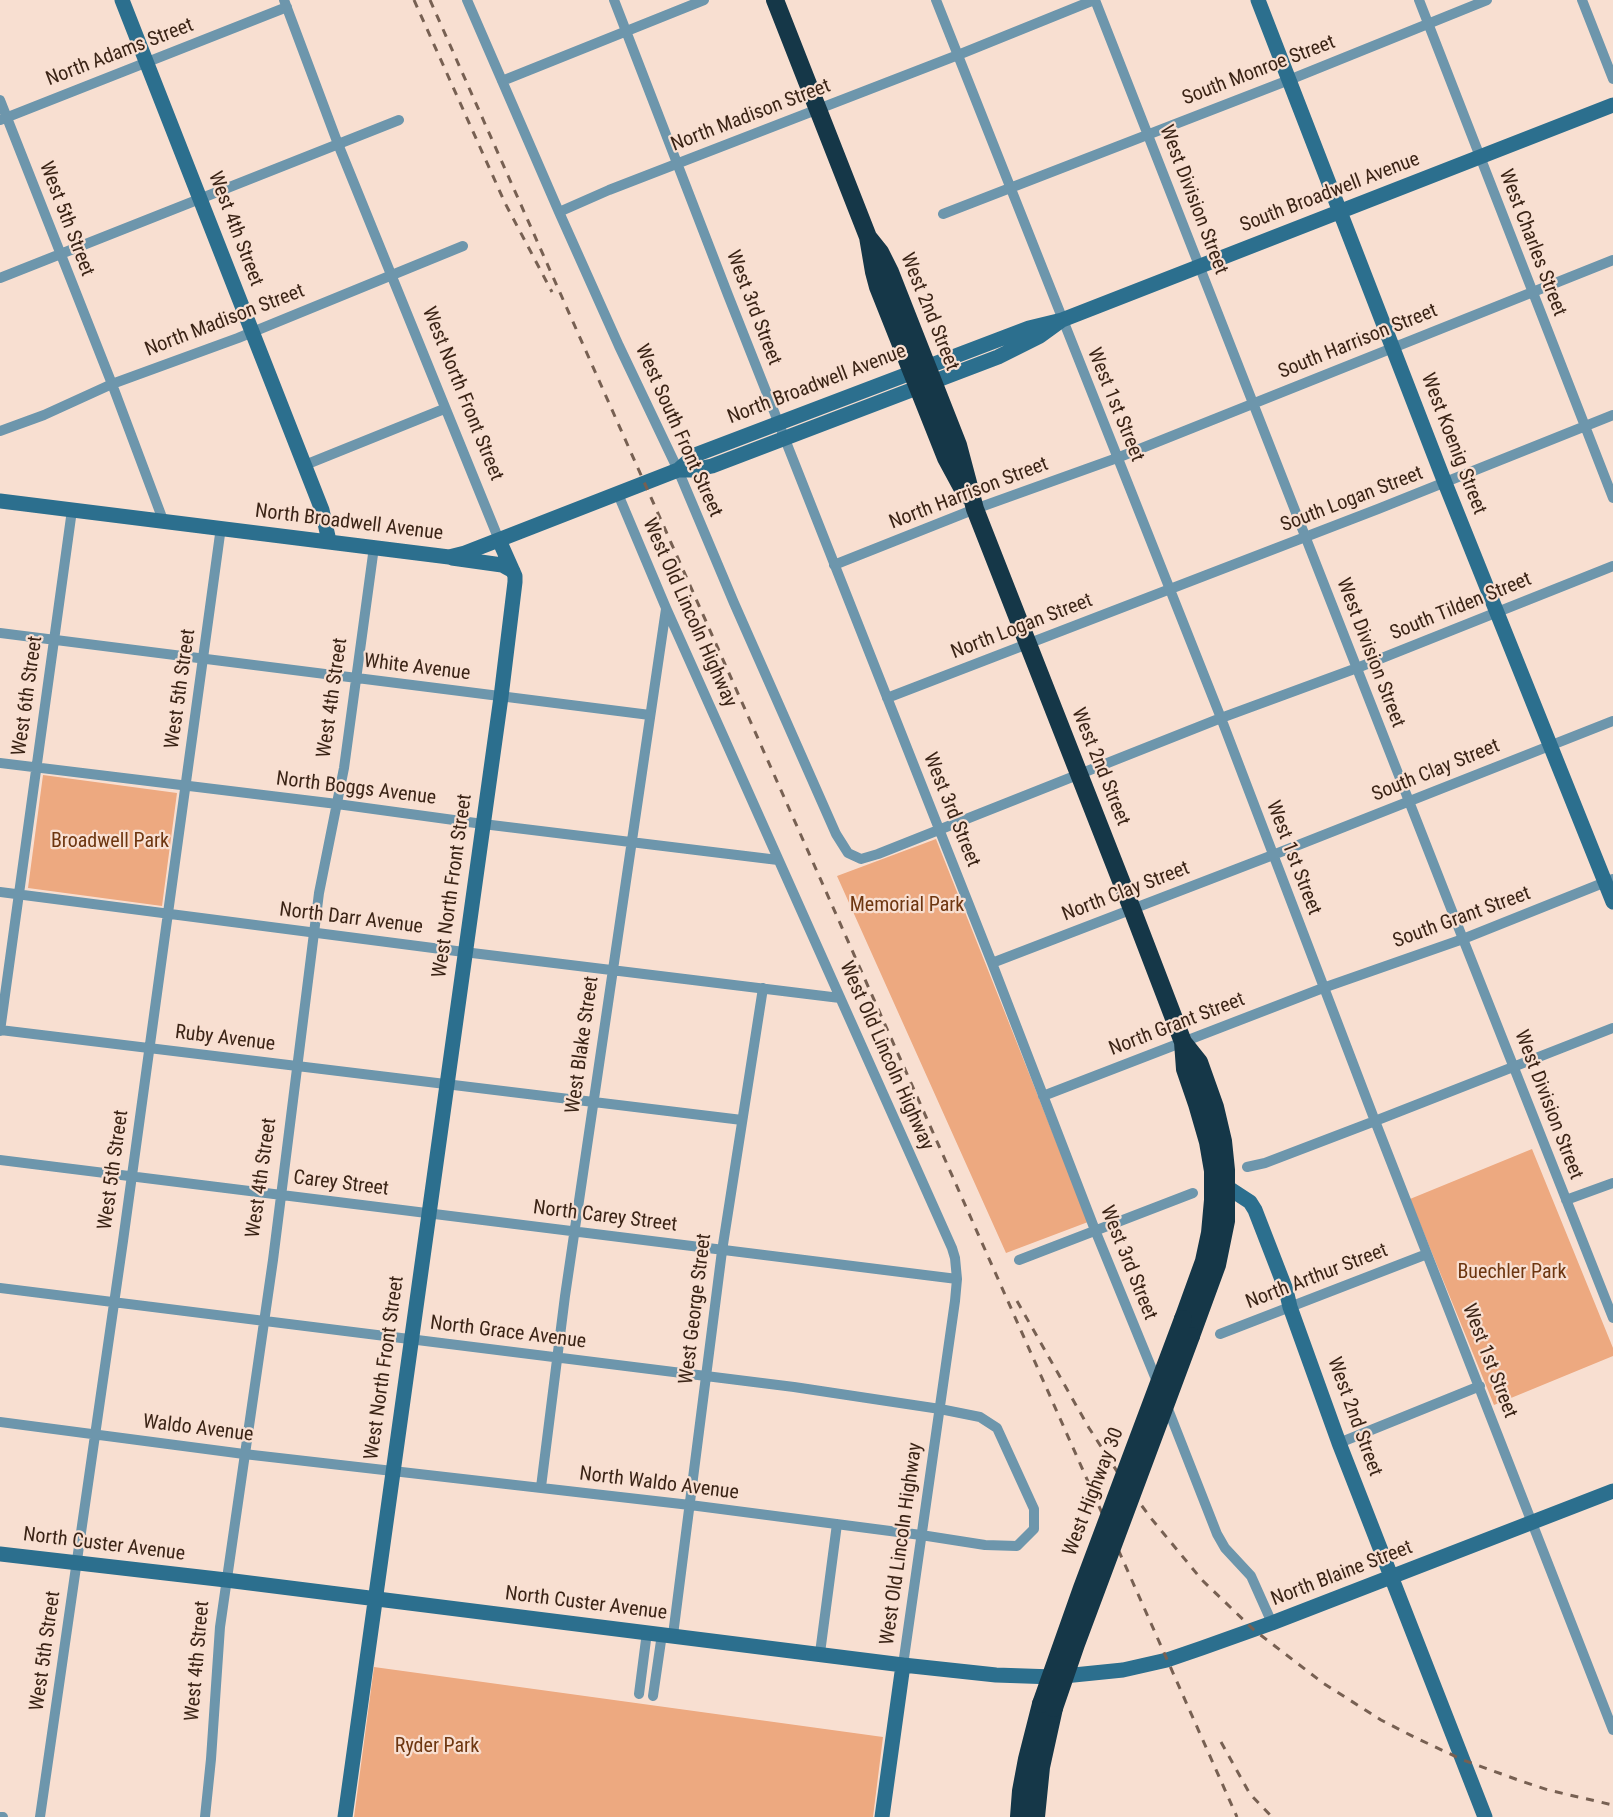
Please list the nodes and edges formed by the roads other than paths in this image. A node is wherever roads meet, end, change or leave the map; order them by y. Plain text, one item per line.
1 (122, 0) edge
2 (467, 0) edge
3 (614, 0) edge
4 (704, 0) edge
5 (775, 0) edge
6 (936, 0) edge
7 (1095, 0) edge
8 (1258, 0) edge
9 (1419, 0) edge
10 (1487, 0) edge
11 (1582, 0) edge
12 (286, 4) edge
13 (1428, 23) junction
14 (627, 31) junction
15 (957, 55) junction
16 (147, 62) junction
17 (1613, 79) edge
18 (1289, 80) junction
19 (502, 81) junction
20 (0, 100) edge
21 (1613, 105) edge
22 (818, 109) junction
23 (3, 118) edge
24 (399, 120) dead end
25 (1147, 134) junction
26 (338, 144) junction
27 (1480, 157) junction
28 (678, 163) junction
29 (1010, 189) junction
30 (200, 198) junction
31 (1339, 211) junction
32 (559, 212) junction
33 (943, 214) dead end
34 (464, 246) dead end
35 (60, 254) junction
36 (1613, 260) edge
37 (1200, 267) junction
38 (391, 275) junction
39 (0, 278) edge
40 (1532, 291) junction
41 (1062, 320) junction
42 (253, 332) junction
43 (1393, 347) junction
44 (922, 376) junction
45 (112, 384) junction
46 (1253, 405) junction
47 (444, 409) junction
48 (1613, 415) edge
49 (779, 423) junction
50 (1585, 427) junction
51 (0, 431) edge
52 (785, 438) junction
53 (1117, 458) junction
54 (304, 465) junction
55 (678, 470) junction
56 (1445, 483) junction
57 (618, 494) junction
58 (1613, 498) edge
59 (0, 501) edge
60 (975, 509) junction
61 (72, 510) junction
62 (163, 520) junction
63 (221, 528) junction
64 (1305, 537) junction
65 (499, 540) junction
66 (329, 541) junction
67 (374, 547) junction
68 (449, 557) junction
69 (834, 565) junction
70 (1613, 566) edge
71 (513, 571) junction
72 (1170, 589) junction
73 (666, 608) junction
74 (1497, 612) junction
75 (0, 633) edge
76 (55, 639) junction
77 (1027, 643) junction
78 (203, 657) junction
79 (1357, 669) junction
80 (357, 678) junction
81 (501, 696) junction
82 (887, 698) junction
83 (650, 715) junction
84 (1221, 718) junction
85 (1613, 721) edge
86 (1550, 745) junction
87 (0, 763) edge
88 (37, 768) junction
89 (1079, 774) junction
90 (185, 785) junction
91 (1408, 801) junction
92 (337, 804) junction
93 (483, 824) junction
94 (939, 831) junction
95 (632, 842) junction
96 (1273, 855) junction
97 (871, 856) joint
98 (778, 860) junction
99 (1609, 880) edge
100 (0, 892) edge
101 (19, 894) junction
102 (1613, 902) edge
103 (1132, 909) junction
104 (168, 914) junction
105 (315, 933) junction
106 (1462, 939) junction
107 (464, 952) junction
108 (992, 963) junction
109 (613, 970) junction
110 (763, 988) junction
111 (1323, 988) junction
112 (840, 998) junction
113 (1613, 1028) edge
114 (0, 1030) edge
115 (1183, 1042) junction
116 (149, 1048) junction
117 (298, 1066) junction
118 (1514, 1066) junction
119 (446, 1085) junction
120 (1043, 1096) junction
121 (593, 1103) junction
122 (742, 1120) junction
123 (1375, 1121) junction
124 (0, 1160) edge
125 (1247, 1167) dead end
126 (132, 1176) junction
127 (1613, 1183) edge
128 (1220, 1186) junction
129 (1193, 1193) dead end
130 (281, 1194) junction
131 (1566, 1200) junction
132 (428, 1213) junction
133 (1095, 1230) junction
134 (574, 1232) junction
135 (722, 1251) junction
136 (1427, 1254) junction
137 (1019, 1260) dead end
138 (957, 1279) junction
139 (0, 1288) edge
140 (114, 1302) junction
141 (1290, 1307) junction
142 (1613, 1318) edge
143 (264, 1320) junction
144 (1220, 1334) dead end
145 (410, 1339) junction
146 (558, 1358) junction
147 (706, 1376) junction
148 (1480, 1386) junction
149 (940, 1409) junction
150 (0, 1422) edge
151 (95, 1434) junction
152 (1339, 1443) junction
153 (244, 1454) junction
154 (392, 1470) junction
155 (541, 1487) junction
156 (1613, 1491) edge
157 (690, 1505) junction
158 (1531, 1522) junction
159 (837, 1524) junction
160 (921, 1535) junction
161 (0, 1554) edge
162 (76, 1563) junction
163 (1391, 1577) junction
164 (226, 1580) junction
165 (375, 1599) junction
166 (1272, 1623) junction
167 (661, 1634) junction
168 (820, 1653) junction
169 (1167, 1659) joint
170 (903, 1665) junction
171 (639, 1694) dead end
172 (653, 1696) dead end
173 (1047, 1706) junction
174 (1613, 1730) edge
175 (40, 1817) edge
176 (205, 1817) edge
177 (345, 1817) edge
178 (882, 1817) edge
179 (1019, 1817) edge
180 (1036, 1817) edge
181 (1485, 1817) edge

1 - 16 street, West 4th Street
2 - 19 street, West South Front Street
3 - 14 street, West 3rd Street
4 - 14 street
5 - 22 highway, West 2nd Street
6 - 15 street, West 1st Street
7 - 15 street, North Madison Street
7 - 25 street, West Division Street
8 - 18 street, West Koenig Street
9 - 13 street, West Charles Street
10 - 13 street, South Monroe Street
11 - 17 street
12 - 16 street, North Adams Street
12 - 26 street, West North Front Street
13 - 18 street, South Monroe Street
13 - 27 street, West Charles Street
14 - 19 street
14 - 28 street, West 3rd Street
15 - 22 street, North Madison Street
15 - 29 street, West 1st Street
16 - 23 street, North Adams Street
16 - 30 street, West 4th Street
18 - 25 street, South Monroe Street
18 - 31 street, West Koenig Street
19 - 32 street, West South Front Street
20 - 23 street, West 5th Street
21 - 27 street, South Broadwell Avenue
22 - 28 street, North Madison Street
22 - 44 highway, West 2nd Street
23 - 35 street, West 5th Street
24 - 26 street
25 - 29 street, South Monroe Street
25 - 37 street, West Division Street
26 - 30 street
26 - 38 street, West North Front Street
27 - 31 street, South Broadwell Avenue
27 - 40 street, West Charles Street
28 - 32 street, North Madison Street
28 - 49 street, West 3rd Street
29 - 33 street, South Monroe Street
29 - 41 street, West 1st Street
30 - 35 street
30 - 42 street, West 4th Street
31 - 37 street, South Broadwell Avenue
31 - 43 street, West Koenig Street
32 - 55 street, West South Front Street
34 - 38 street, North Madison Street
35 - 39 street
35 - 45 street, West 5th Street
36 - 40 street, South Harrison Street
37 - 41 street, South Broadwell Avenue
37 - 46 street, West Division Street
38 - 42 street, North Madison Street
38 - 47 street, West North Front Street
40 - 43 street, South Harrison Street
40 - 50 street, West Charles Street
41 - 44 street, North Broadwell Avenue
41 - 53 street, West 1st Street
42 - 45 street, North Madison Street
42 - 54 street, West 4th Street
43 - 46 street, South Harrison Street
43 - 56 street, West Koenig Street
44 - 49 street, North Broadwell Avenue
44 - 52 street, North Broadwell Avenue
44 - 60 highway, West 2nd Street
45 - 51 street, North Madison Street
45 - 62 street, West 5th Street
46 - 53 street, South Harrison Street
46 - 64 street, West Division Street
47 - 54 street
47 - 65 street, West North Front Street
48 - 50 street, South Logan Street
49 - 52 street, West 3rd Street
49 - 55 street, North Broadwell Avenue
50 - 56 street, South Logan Street
50 - 58 street, West Charles Street
52 - 55 street, North Broadwell Avenue
52 - 69 street, West 3rd Street
53 - 60 street, North Harrison Street
53 - 72 street, West 1st Street
54 - 66 street, West 4th Street
55 - 57 street, North Broadwell Avenue
55 - 97 street, West South Front Street
56 - 64 street, South Logan Street
56 - 74 street, West Koenig Street
57 - 65 street, North Broadwell Avenue
57 - 73 street, West Old Lincoln Highway
59 - 61 street, North Broadwell Avenue
60 - 69 street, North Harrison Street
60 - 77 highway, West 2nd Street
61 - 62 street, North Broadwell Avenue
61 - 76 street, West 6th Street
62 - 63 street, North Broadwell Avenue
63 - 66 street, North Broadwell Avenue
63 - 78 street, West 5th Street
64 - 72 street, South Logan Street
64 - 79 street, West Division Street
65 - 68 street, North Broadwell Avenue
65 - 71 street, West North Front Street
66 - 67 street, North Broadwell Avenue
67 - 68 street, North Broadwell Avenue
67 - 80 street, West 4th Street
68 - 71 street
69 - 82 street, West 3rd Street
70 - 74 street, South Tilden Street
71 - 81 street, West North Front Street
72 - 77 street, North Logan Street
72 - 84 street, West 1st Street
73 - 83 street, West Blake Street
73 - 98 street, West Old Lincoln Highway
74 - 79 street, South Tilden Street
74 - 86 street, West Koenig Street
75 - 76 street, White Avenue
76 - 78 street, White Avenue
76 - 88 street, West 6th Street
77 - 82 street, North Logan Street
77 - 89 highway, West 2nd Street
78 - 80 street, White Avenue
78 - 90 street, West 5th Street
79 - 84 street, South Tilden Street
79 - 91 street, West Division Street
80 - 81 street, White Avenue
80 - 92 street, West 4th Street
81 - 83 street, White Avenue
81 - 93 street, West North Front Street
82 - 94 street, West 3rd Street
83 - 95 street, West Blake Street
84 - 89 street, South Tilden Street
84 - 96 street, West 1st Street
85 - 86 street, South Clay Street
86 - 91 street, South Clay Street
86 - 99 street, West Koenig Street
87 - 88 street, North Boggs Avenue
88 - 90 street, North Boggs Avenue
88 - 101 street, West 6th Street
89 - 94 street, South Tilden Street
89 - 103 highway, West 2nd Street
90 - 92 street, North Boggs Avenue
90 - 104 street, West 5th Street
91 - 96 street, South Clay Street
91 - 106 street, West Division Street
92 - 93 street, North Boggs Avenue
92 - 105 street, West 4th Street
93 - 95 street, North Boggs Avenue
93 - 107 street, West North Front Street
94 - 97 street, South Tilden Street
94 - 108 street, West 3rd Street
95 - 98 street, North Boggs Avenue
95 - 109 street, West Blake Street
96 - 103 street, North Clay Street
96 - 111 street, West 1st Street
98 - 112 street, West Old Lincoln Highway
99 - 102 street, West Koenig Street
99 - 106 street, South Grant Street
100 - 101 street, North Darr Avenue
101 - 104 street, North Darr Avenue
101 - 114 street, West 6th Street
103 - 108 street, North Clay Street
103 - 115 highway, West 2nd Street
104 - 105 street, North Darr Avenue
104 - 116 street, West 5th Street
105 - 107 street, North Darr Avenue
105 - 117 street, West 4th Street
106 - 111 street, South Grant Street
106 - 118 street, West Division Street
107 - 109 street, North Darr Avenue
107 - 119 street, West North Front Street
108 - 120 street, West 3rd Street
109 - 110 street, North Darr Avenue
109 - 121 street, West Blake Street
110 - 112 street, North Darr Avenue
110 - 122 street, West George Street
111 - 115 street, North Grant Street
111 - 123 street, West 1st Street
112 - 138 street, West Old Lincoln Highway
113 - 118 street
114 - 116 street, Ruby Avenue
115 - 120 street, North Grant Street
115 - 128 highway, West 2nd Street
116 - 117 street, Ruby Avenue
116 - 126 street, West 5th Street
117 - 119 street, Ruby Avenue
117 - 130 street, West 4th Street
118 - 123 street
118 - 131 street, West Division Street
119 - 121 street, Ruby Avenue
119 - 132 street, West North Front Street
120 - 133 street, West 3rd Street
121 - 122 street, Ruby Avenue
121 - 134 street, West Blake Street
122 - 135 street, West George Street
123 - 125 street
123 - 136 street, West 1st Street
124 - 126 street, Carey Street
126 - 130 street, Carey Street
126 - 140 street, West 5th Street
127 - 131 street
128 - 141 street, West 2nd Street
128 - 173 highway, West Highway 30, bridge
128 - 173 highway, West Highway 30, bridge
129 - 133 street
130 - 132 street, Carey Street
130 - 143 street, West 4th Street
131 - 142 street, West Division Street
132 - 134 street, North Carey Street
132 - 145 street, West North Front Street
133 - 137 street
133 - 166 street, West 3rd Street
134 - 135 street, North Carey Street
134 - 146 street, West Blake Street
135 - 138 street, North Carey Street
135 - 147 street, West George Street
136 - 141 street, North Arthur Street
136 - 148 street, West 1st Street
138 - 149 street, West Old Lincoln Highway
139 - 140 street, North Grace Avenue
140 - 143 street, North Grace Avenue
140 - 151 street, West 5th Street
141 - 144 street, North Arthur Street
141 - 152 street, West 2nd Street
143 - 145 street, North Grace Avenue
143 - 153 street, West 4th Street
145 - 146 street, North Grace Avenue
145 - 154 street, West North Front Street
146 - 147 street, North Grace Avenue
146 - 155 street, West Blake Street
147 - 149 street, North Grace Avenue
147 - 157 street, West George Street
148 - 152 street
148 - 158 street, West 1st Street
149 - 160 street, West Old Lincoln Highway
149 - 160 street, North Grace Avenue
150 - 151 street, Waldo Avenue
151 - 153 street, Waldo Avenue
151 - 162 street, West 5th Street
152 - 163 street, West 2nd Street
153 - 154 street, Waldo Avenue
153 - 164 street, West 4th Street
154 - 155 street, North Waldo Avenue
154 - 165 street, West North Front Street
155 - 157 street, North Waldo Avenue
156 - 158 street, North Blaine Street
157 - 159 street, North Waldo Avenue
157 - 167 street, West George Street
158 - 163 street, North Blaine Street
158 - 174 street, West 1st Street
159 - 160 street, North Waldo Avenue
159 - 168 street
160 - 170 street, West Old Lincoln Highway
161 - 162 street, North Custer Avenue
162 - 164 street, North Custer Avenue
162 - 175 street, West 5th Street
163 - 166 street, North Blaine Street
163 - 181 street, West 2nd Street
164 - 165 street, North Custer Avenue
164 - 176 street, West 4th Street
165 - 167 street, North Custer Avenue
165 - 177 street, West North Front Street
166 - 169 street, North Blaine Street
167 - 168 street, North Custer Avenue
167 - 171 street, West George Street
167 - 172 street, West George Street
168 - 170 street, North Custer Avenue
169 - 170 street, North Custer Avenue
170 - 178 street
173 - 179 highway, West Highway 30
173 - 180 highway, West Highway 30

